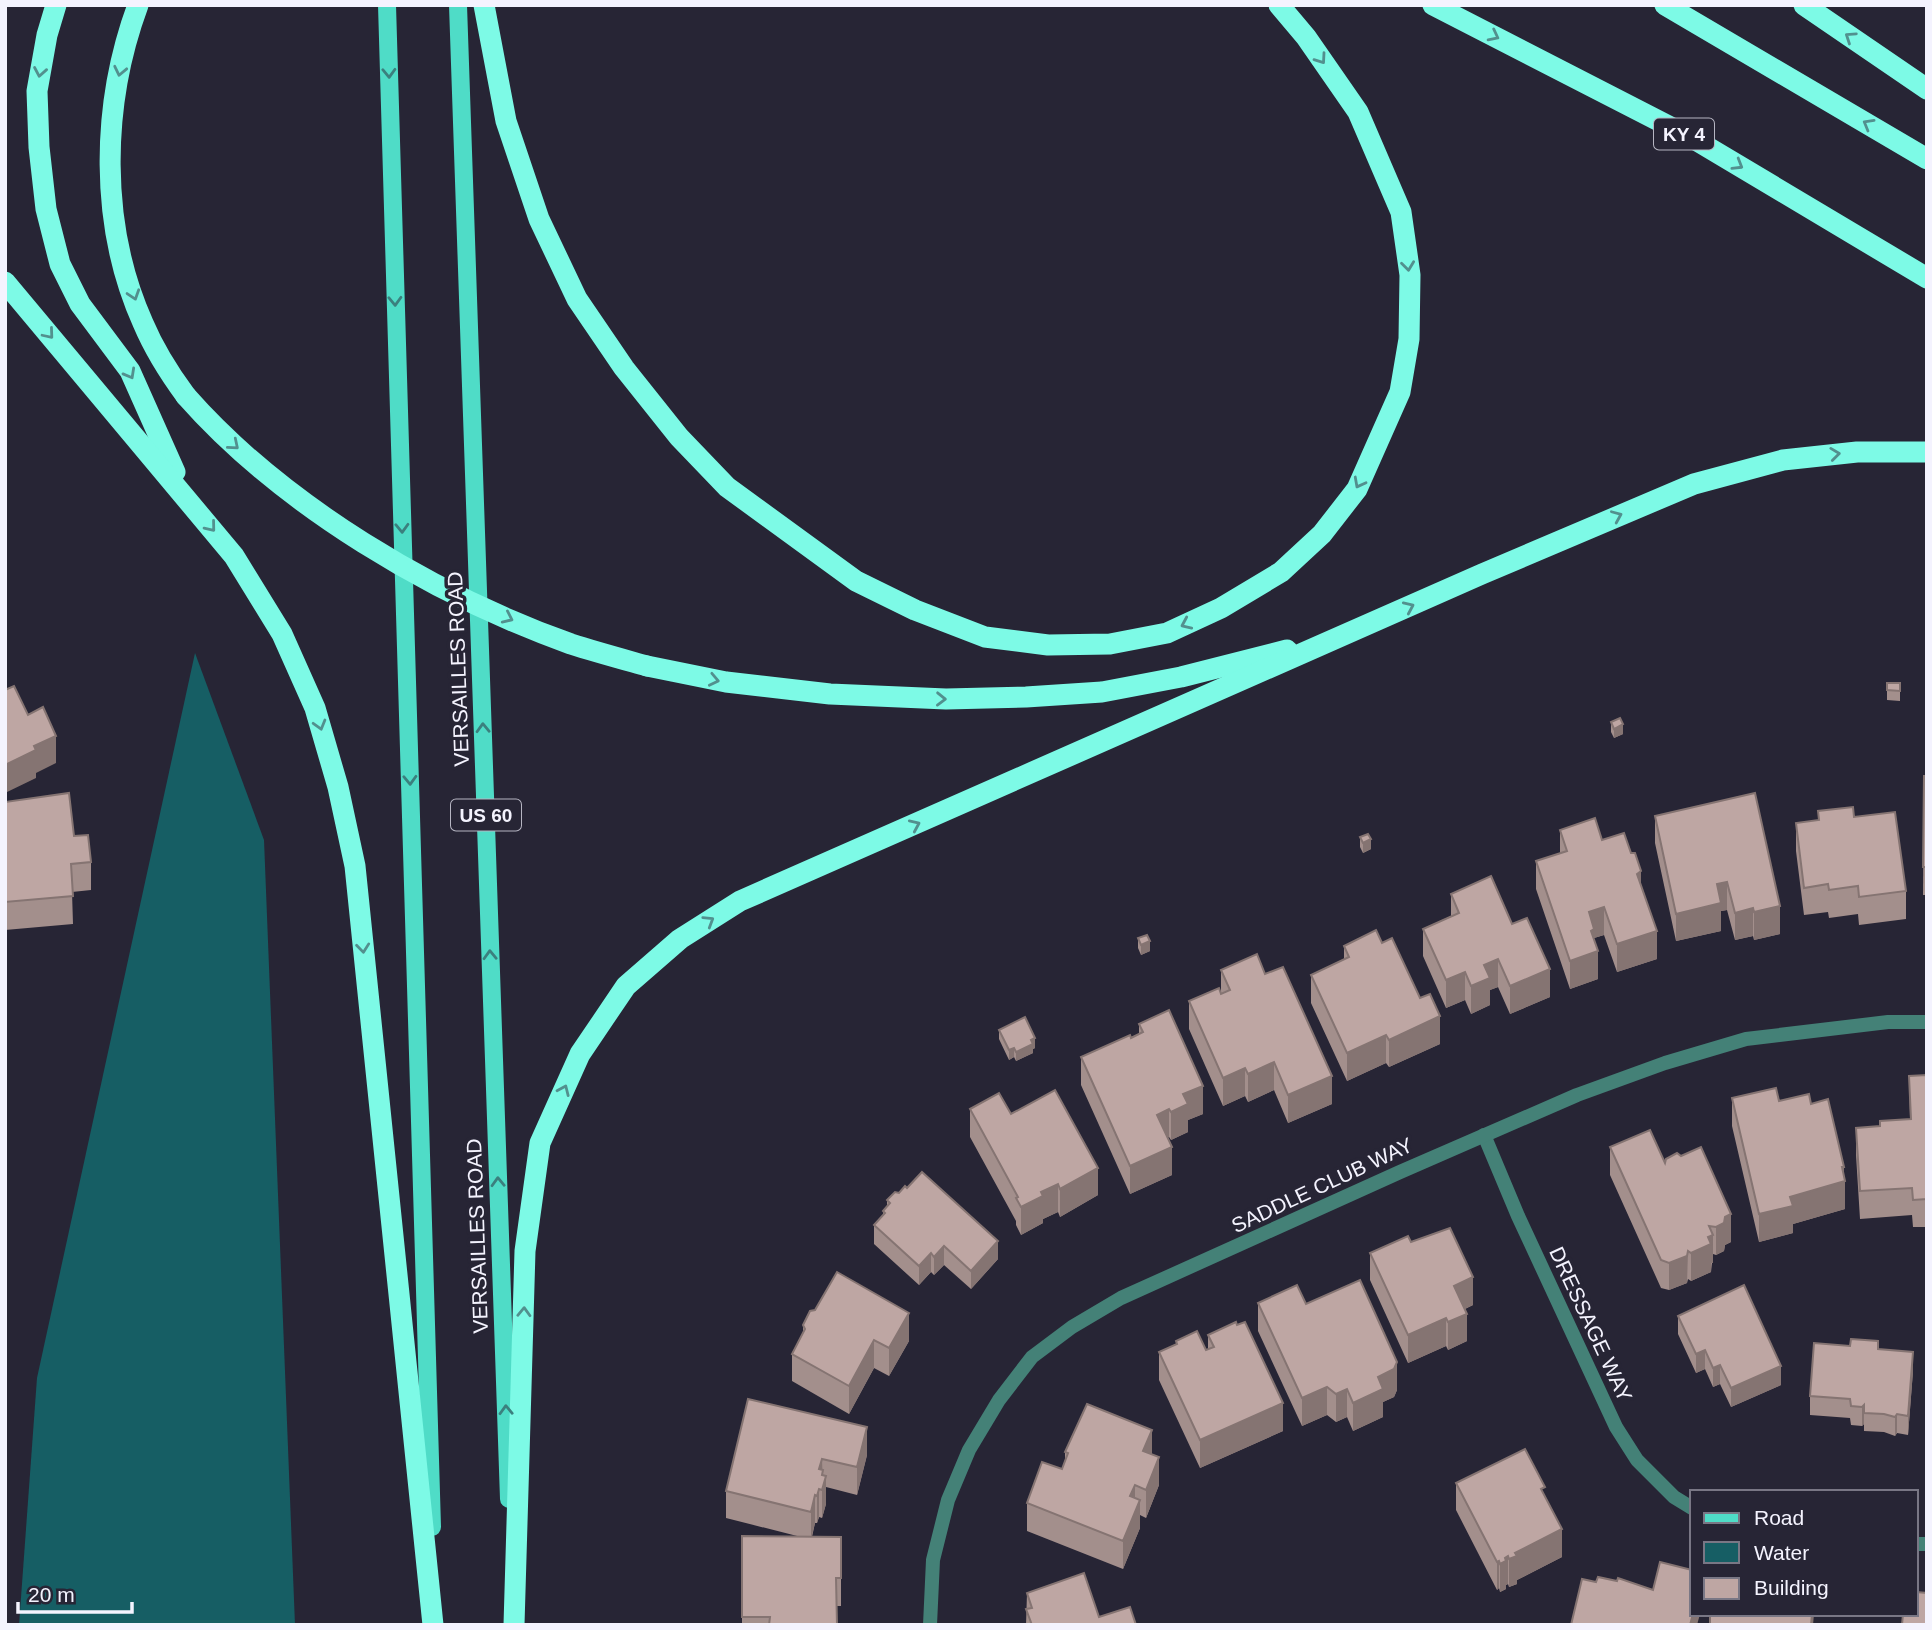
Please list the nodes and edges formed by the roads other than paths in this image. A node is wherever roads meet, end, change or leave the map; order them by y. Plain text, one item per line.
1 (56, 5) edge
2 (138, 5) edge
3 (387, 5) edge
4 (458, 5) edge
5 (484, 5) edge
6 (1279, 5) edge
7 (1433, 5) edge
8 (1665, 5) edge
9 (1804, 5) edge
10 (1927, 89) edge
11 (1927, 159) edge
12 (1927, 278) edge
13 (5, 282) edge
14 (1927, 452) edge
15 (185, 495) junction
16 (1346, 635) junction
17 (1927, 1022) edge
18 (1484, 1135) junction
19 (1690, 1507) edge
20 (434, 1625) edge
21 (514, 1625) edge
22 (930, 1625) edge

1 -> 15 highway
2 -> 16 highway, bridge
3 -> 20 main road
21 -> 4 main road, VERSAILLES ROAD / US 60
6 -> 5 highway
7 -> 12 highway, KY 4
11 -> 8 highway
10 -> 9 highway
13 -> 15 highway
16 -> 14 highway
15 -> 20 highway
21 -> 16 highway
17 - 18 street, SADDLE CLUB WAY
18 - 19 street, DRESSAGE WAY
18 - 22 street, SADDLE CLUB WAY

